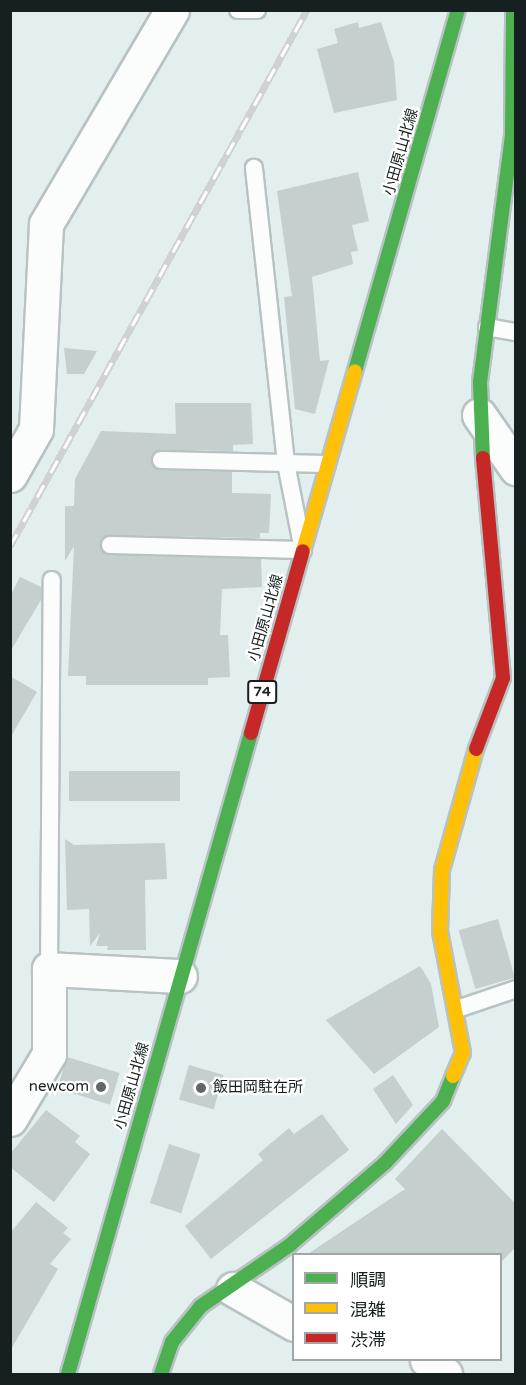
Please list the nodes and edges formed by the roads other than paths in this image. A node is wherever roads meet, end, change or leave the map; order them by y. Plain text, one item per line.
1 (172, 10) edge
2 (238, 10) edge
3 (257, 10) edge
4 (458, 10) edge
5 (513, 10) edge
6 (514, 136) edge
7 (254, 168) dead end
8 (487, 327) junction
9 (516, 332) edge
10 (479, 415) junction
11 (161, 460) dead end
12 (286, 463) junction
13 (327, 464) junction
14 (516, 468) edge
15 (10, 475) edge
16 (110, 545) dead end
17 (303, 550) junction
18 (52, 580) dead end
19 (49, 969) junction
20 (180, 976) junction
21 (516, 989) edge
22 (457, 1009) junction
23 (10, 1119) edge
24 (233, 1289) junction
25 (292, 1323) edge
26 (430, 1361) edge
27 (68, 1374) edge
28 (161, 1374) edge
29 (446, 1374) edge

1 - 15 street
2 - 3 lane
4 - 13 street, 小田原山北線 / 74
5 - 6 street
6 - 8 street
7 - 12 lane
8 - 9 lane
8 - 10 street
10 - 14 street
10 - 22 street
11 - 12 lane
12 - 13 lane
12 - 17 lane
13 - 17 street, 小田原山北線 / 74
16 - 17 lane
17 - 20 street, 小田原山北線 / 74
18 - 19 lane
19 - 20 street
19 - 23 street
20 - 27 street, 小田原山北線 / 74
21 - 22 lane
22 - 24 street
24 - 25 street
24 - 28 street
26 - 29 street

